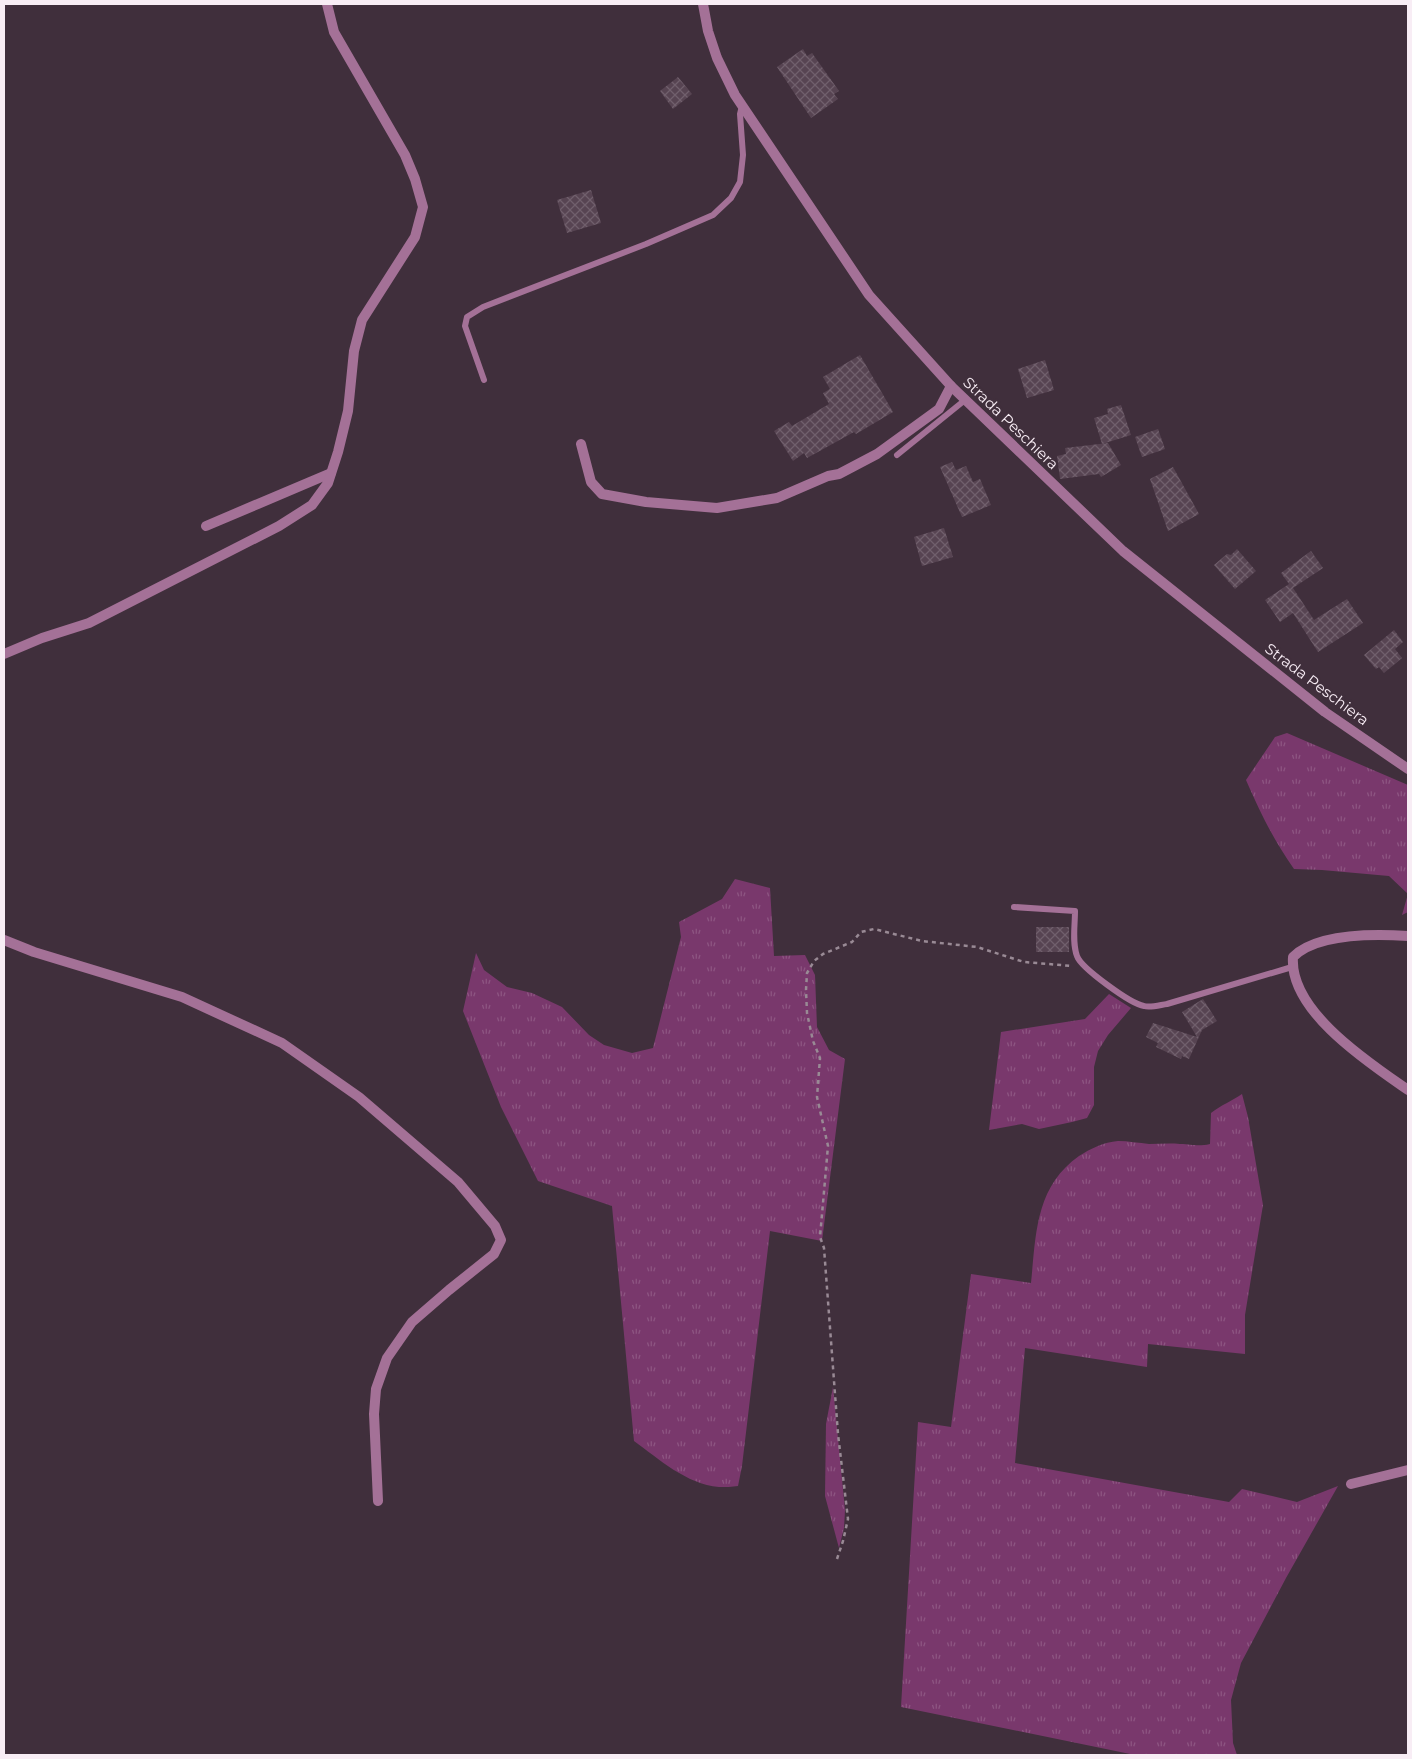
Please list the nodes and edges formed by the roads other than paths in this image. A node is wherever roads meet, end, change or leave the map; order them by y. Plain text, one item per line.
1 (327, 4) edge
2 (702, 4) edge
3 (742, 106) junction
4 (484, 380) dead end
5 (951, 386) junction
6 (965, 400) junction
7 (581, 444) dead end
8 (897, 455) dead end
9 (331, 473) junction
10 (206, 526) dead end
11 (4, 654) edge
12 (1408, 769) edge
13 (1014, 907) dead end
14 (1408, 936) edge
15 (4, 940) edge
16 (1292, 967) junction
17 (1408, 1090) edge
18 (1408, 1470) edge
19 (1351, 1484) dead end
20 (378, 1501) dead end

1 - 9 street
2 - 3 street, Strada Peschiera
3 - 4 lane
3 - 5 street, Strada Peschiera
5 - 6 street, Strada Peschiera
5 - 7 street
6 - 8 lane
6 - 12 street, Strada Peschiera
9 - 10 street
9 - 11 street
13 - 16 lane
14 - 16 street
15 - 20 street
16 - 17 street
18 - 19 street

